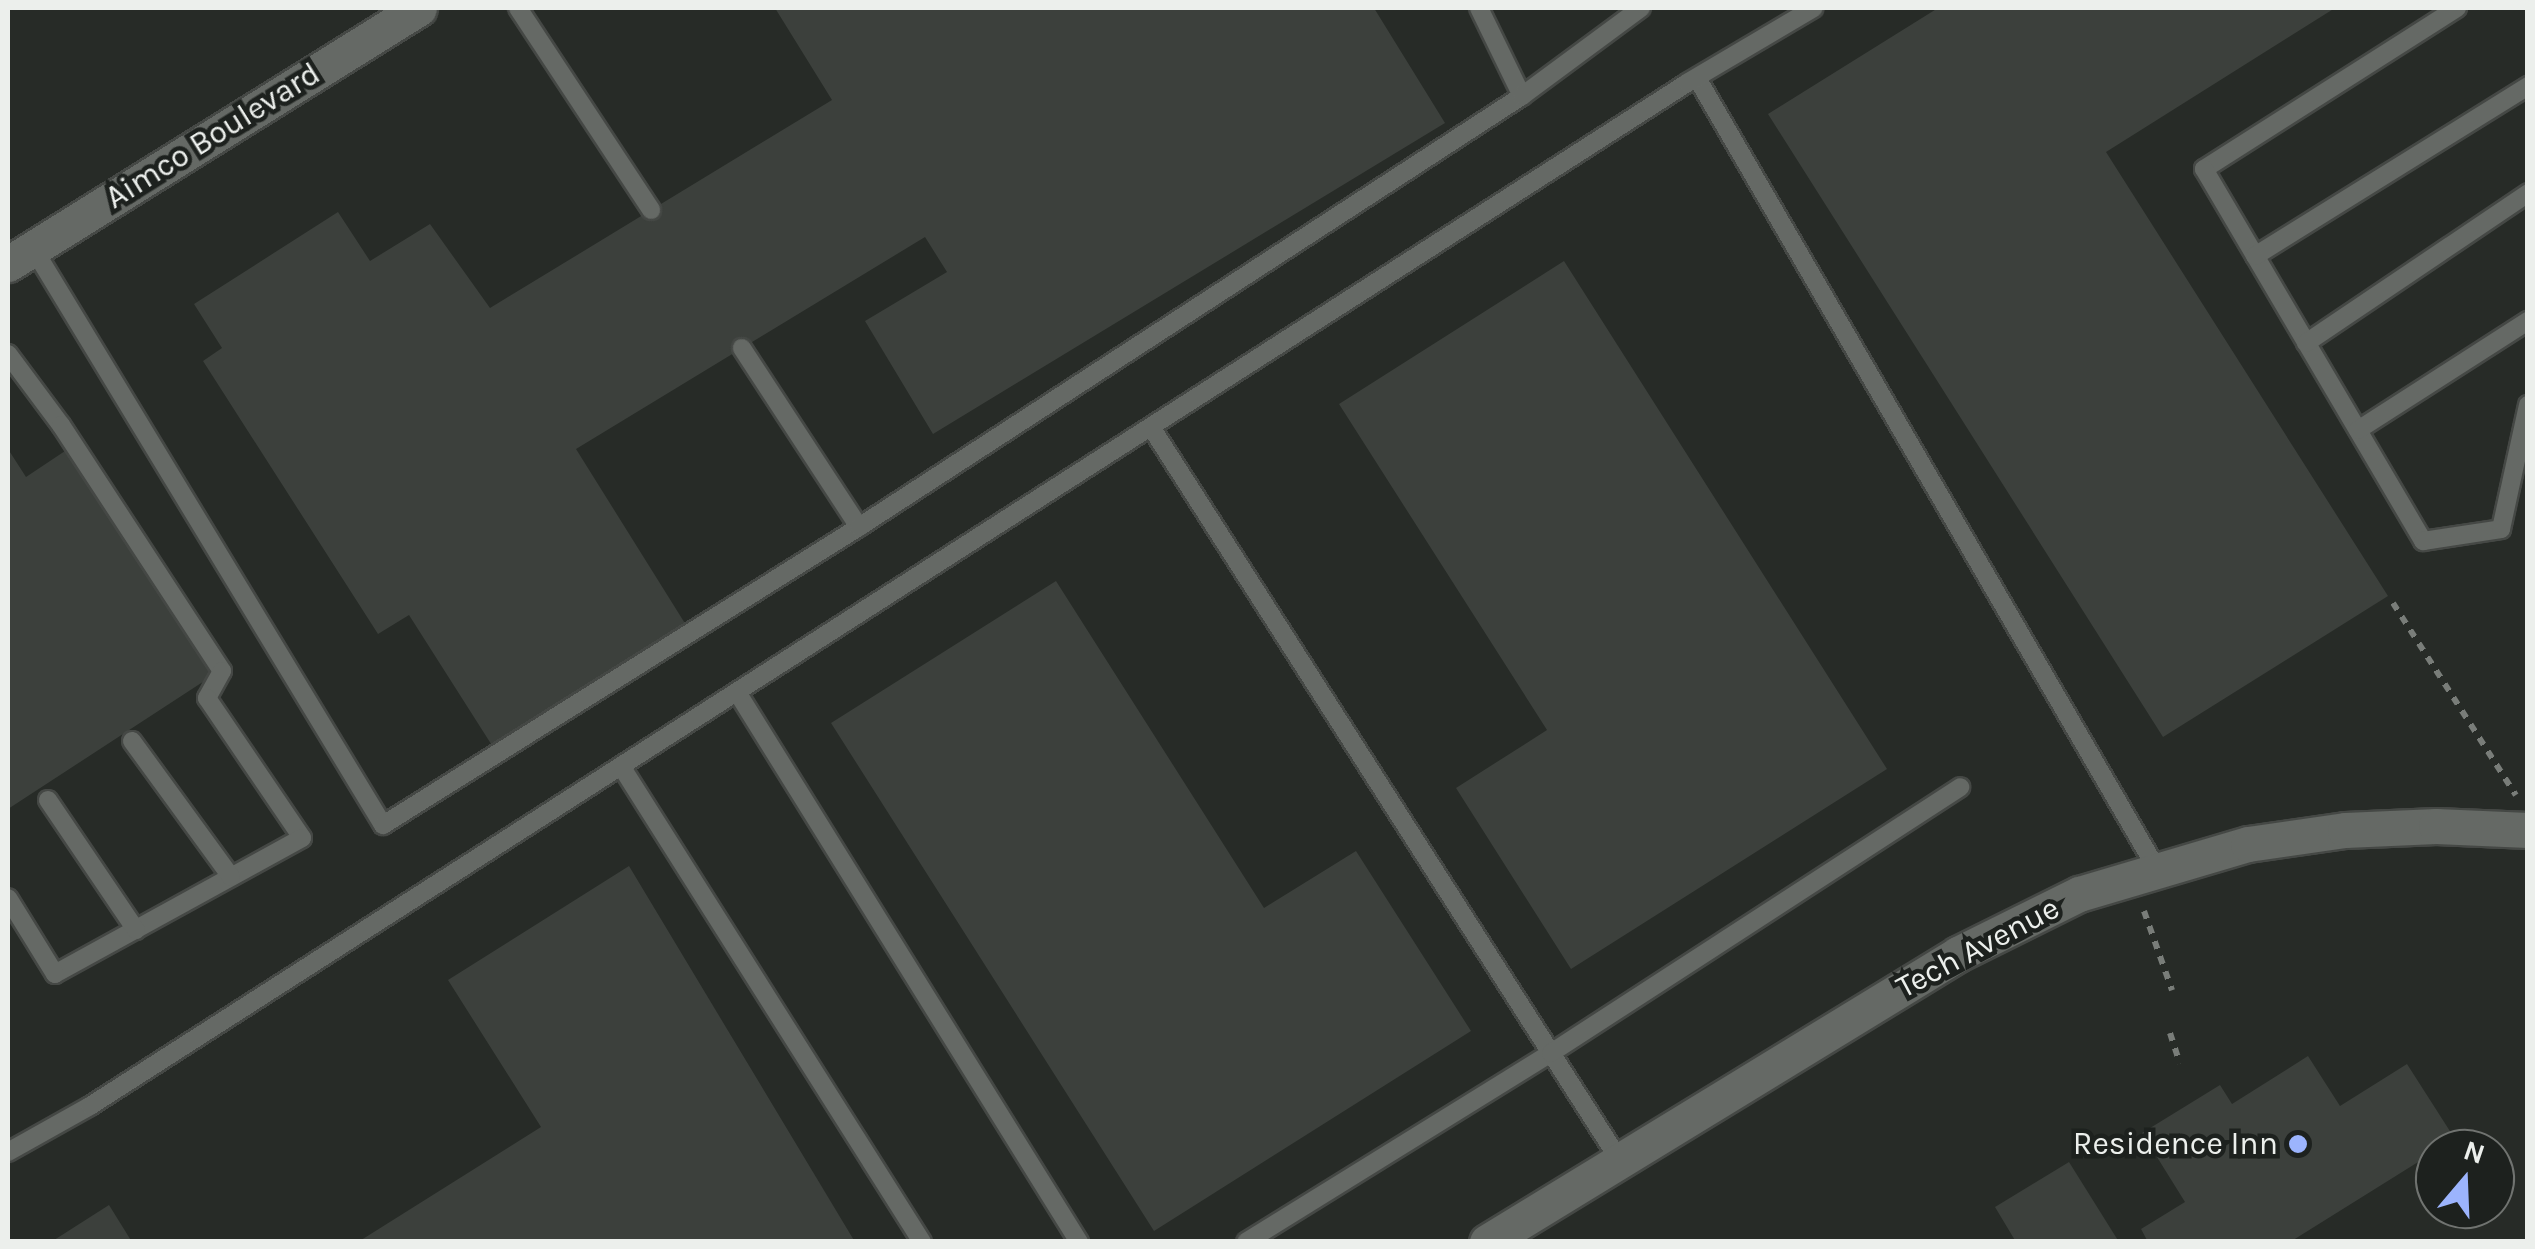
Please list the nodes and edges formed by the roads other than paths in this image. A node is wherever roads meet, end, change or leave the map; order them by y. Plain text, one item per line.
1 (419, 8) edge
2 (518, 8) edge
3 (1478, 8) edge
4 (1641, 8) edge
5 (1814, 8) edge
6 (2457, 8) edge
7 (1616, 15) edge
8 (1697, 78) junction
9 (2528, 86) edge
10 (1522, 96) junction
11 (2528, 193) edge
12 (651, 210) dead end
13 (20, 256) edge
14 (2255, 256) junction
15 (2528, 321) edge
16 (2306, 343) junction
17 (742, 348) dead end
18 (8, 354) edge
19 (2528, 404) edge
20 (1151, 427) junction
21 (2358, 430) junction
22 (859, 527) junction
23 (736, 692) junction
24 (132, 741) dead end
25 (620, 766) junction
26 (1960, 787) dead end
27 (48, 800) dead end
28 (2522, 814) edge
29 (2145, 874) junction
30 (231, 877) junction
31 (8, 898) edge
32 (136, 930) junction
33 (1551, 1052) junction
34 (8, 1152) edge
35 (1620, 1160) junction
36 (922, 1242) edge
37 (1079, 1242) edge
38 (1246, 1242) edge
39 (1487, 1242) edge

1 - 13 street, Aimco Boulevard
2 - 12 lane
3 - 10 lane
4 - 7 lane
5 - 8 lane
6 - 14 lane
7 - 10 lane
8 - 20 lane
8 - 29 lane
9 - 14 lane
10 - 22 lane
11 - 16 lane
13 - 22 lane
14 - 16 lane
15 - 21 lane
16 - 21 lane
17 - 22 lane
18 - 30 lane
19 - 21 lane
20 - 23 lane
20 - 33 lane
23 - 25 lane
23 - 37 lane
24 - 30 lane
25 - 34 lane
25 - 36 lane
26 - 33 lane
27 - 32 lane
28 - 29 street, Tech Avenue
29 - 35 street, Tech Avenue
30 - 32 lane
31 - 32 lane
33 - 35 lane
33 - 38 lane
35 - 39 street, Tech Avenue

